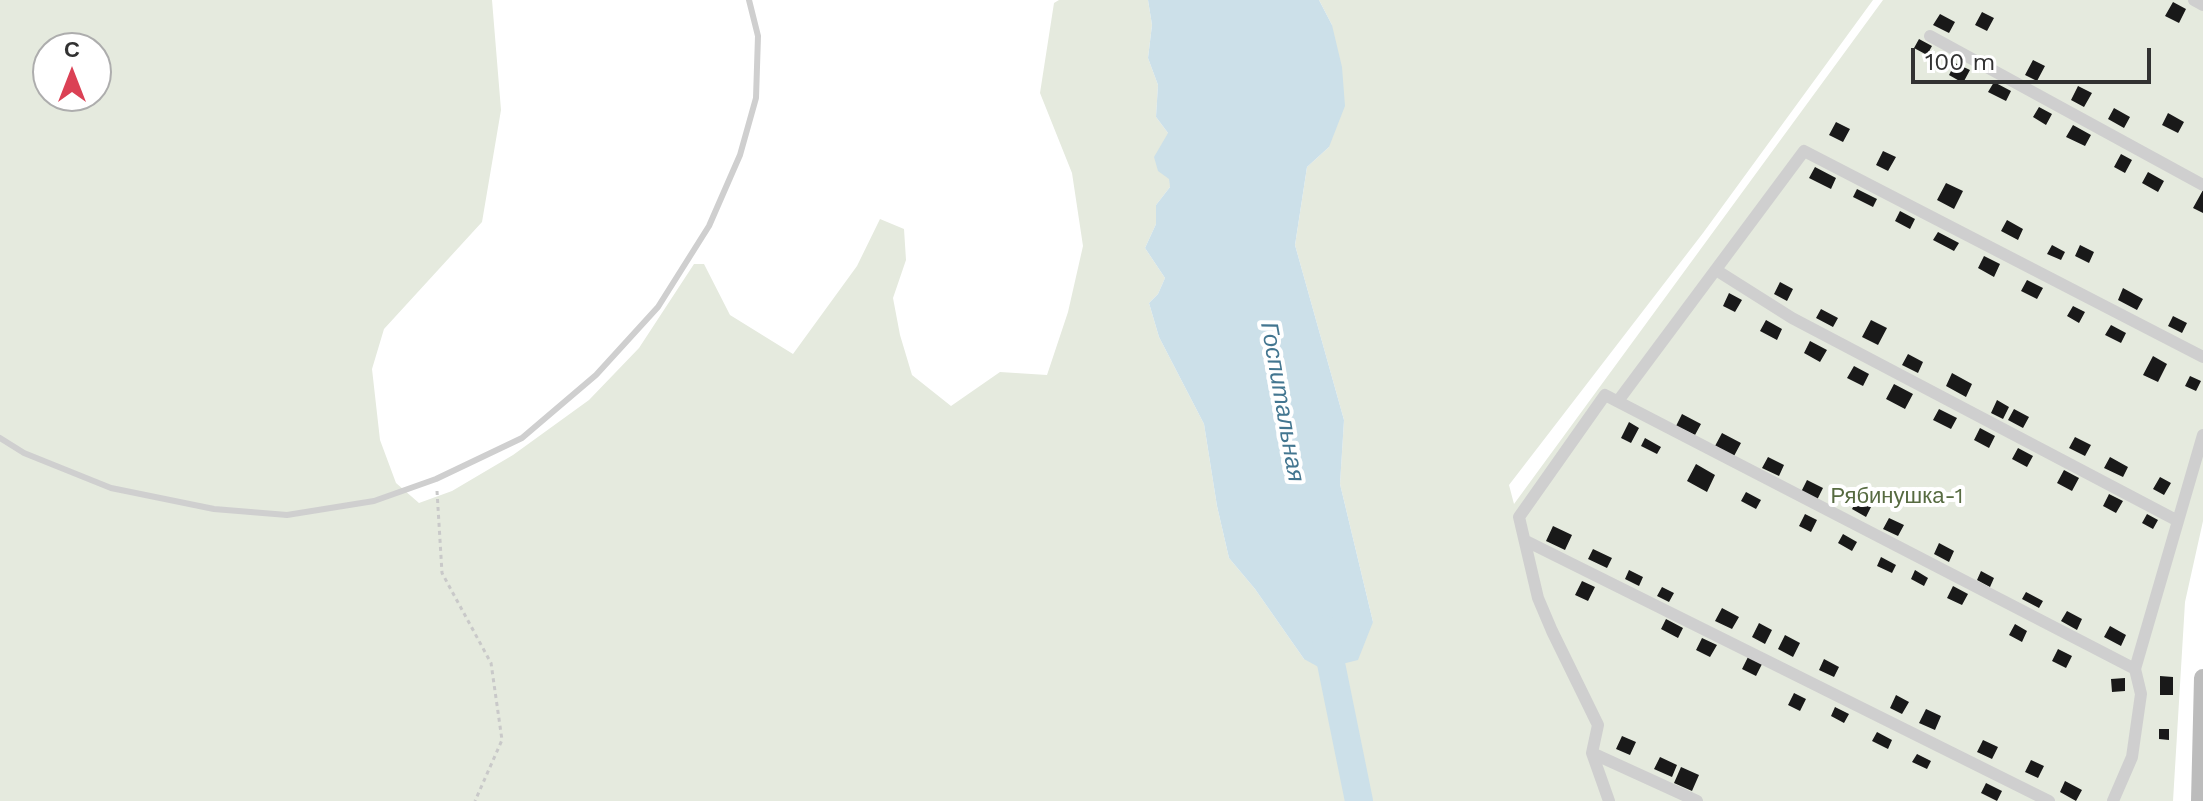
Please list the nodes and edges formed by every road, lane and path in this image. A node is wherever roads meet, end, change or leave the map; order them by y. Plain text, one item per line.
1 (749, 0) edge
2 (2194, 0) edge
3 (2203, 5) edge
4 (1930, 36) dead end
5 (2203, 185) edge
6 (1716, 270) junction
7 (2203, 357) edge
8 (1618, 401) junction
9 (2203, 435) edge
10 (0, 438) edge
11 (436, 479) junction
12 (2178, 521) junction
13 (1526, 541) junction
14 (2135, 669) junction
15 (2203, 678) edge
16 (1592, 753) junction
17 (475, 801) edge
18 (1609, 801) edge
19 (1697, 801) edge
20 (2049, 801) edge
21 (2113, 801) edge
22 (2200, 801) edge

1 - 11 lane
2 - 3 street
4 - 5 street
6 - 7 street
6 - 8 street
6 - 12 street
8 - 13 street
8 - 14 street
9 - 12 street
10 - 11 lane
11 - 17 path
12 - 14 street
13 - 16 street
13 - 20 street
14 - 21 street
15 - 22 street
16 - 18 street
16 - 19 street

